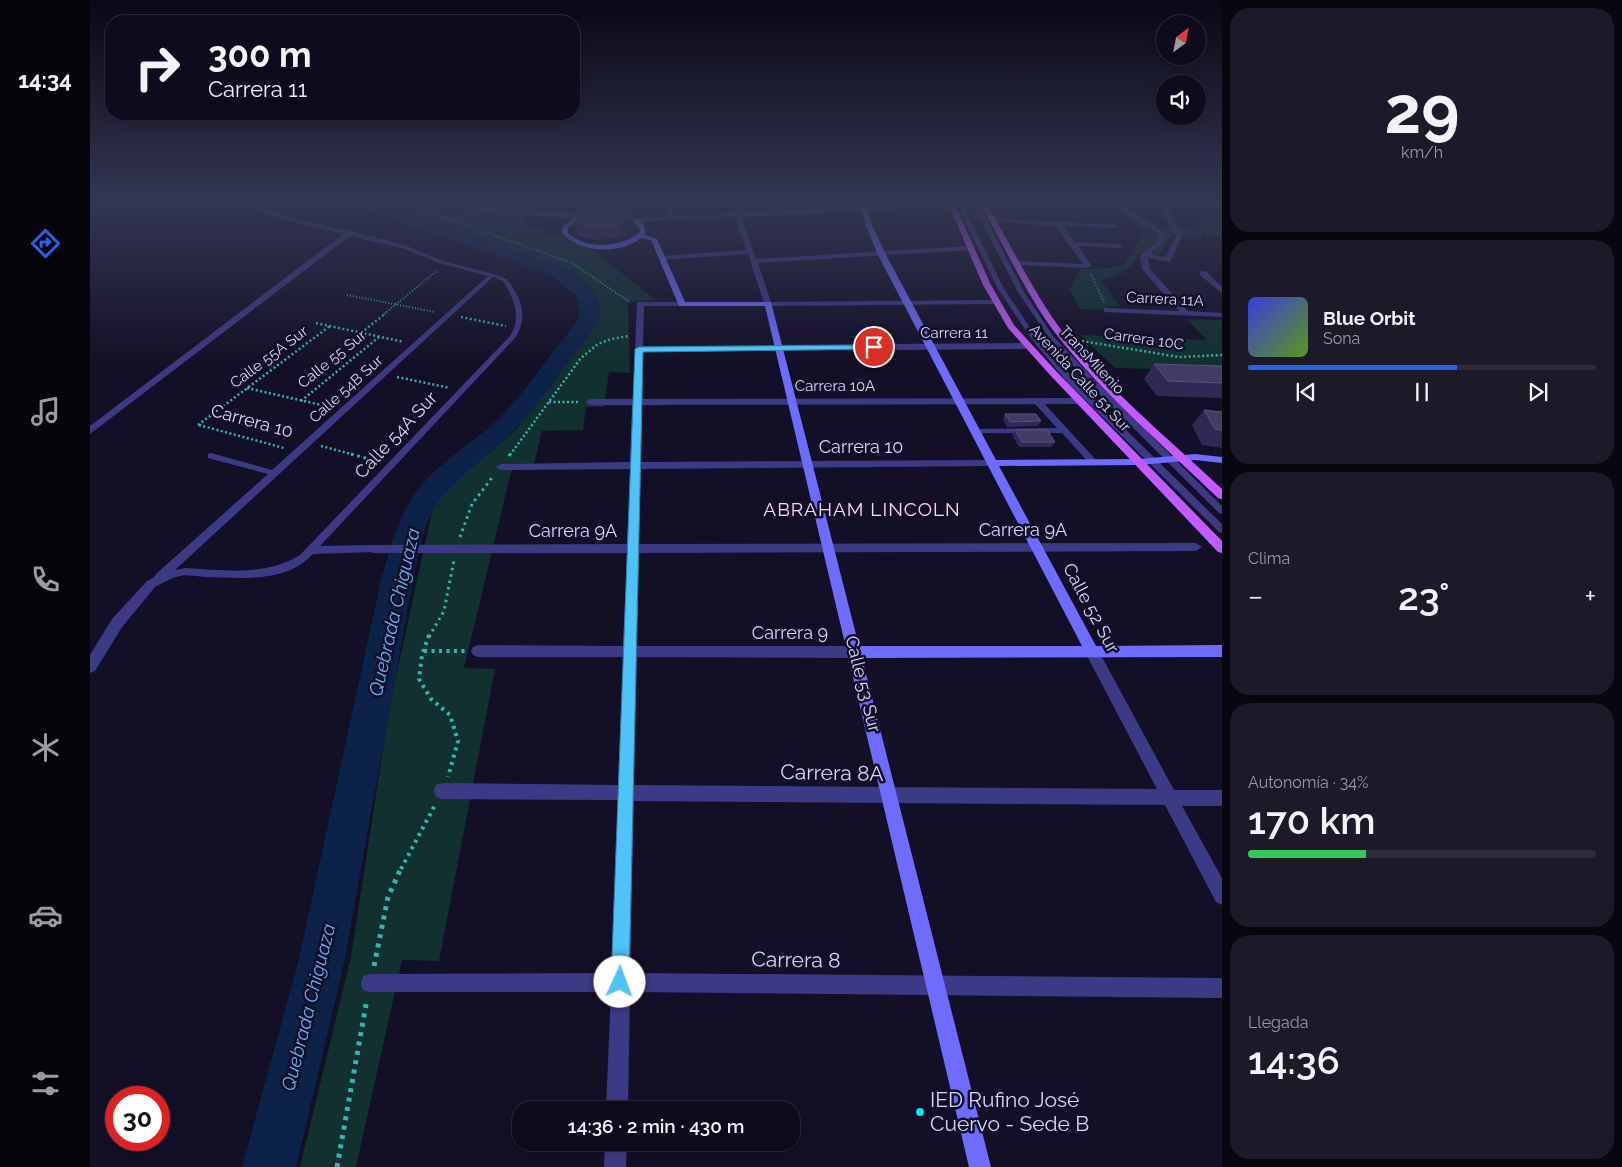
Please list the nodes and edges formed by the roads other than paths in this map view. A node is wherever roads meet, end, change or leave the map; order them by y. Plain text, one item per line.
1 (316, 257) edge
2 (432, 257) edge
3 (670, 257) edge
4 (753, 257) edge
5 (810, 257) edge
6 (883, 257) edge
7 (975, 257) edge
8 (984, 257) edge
9 (1004, 257) edge
10 (1015, 257) edge
11 (1082, 257) edge
12 (1144, 257) edge
13 (1152, 257) edge
14 (1168, 257) edge
15 (662, 258) joint
16 (754, 261) junction
17 (1018, 263) junction
18 (1203, 273) dead end
19 (492, 275) junction
20 (1222, 291) edge
21 (996, 302) junction
22 (908, 303) junction
23 (682, 304) junction
24 (768, 304) junction
25 (1107, 310) road end
26 (1186, 313) junction
27 (1222, 315) edge
28 (639, 342) junction
29 (1029, 346) junction
30 (931, 347) junction
31 (779, 348) junction
32 (793, 401) junction
33 (960, 401) junction
34 (1037, 401) junction
35 (1079, 401) junction
36 (590, 402) road end
37 (637, 402) junction
38 (1064, 430) junction
39 (90, 431) edge
40 (976, 431) junction
41 (211, 456) dead end
42 (1183, 458) junction
43 (1170, 459) junction
44 (1222, 460) edge
45 (1153, 461) junction
46 (1140, 462) junction
47 (994, 463) junction
48 (1094, 463) junction
49 (808, 465) junction
50 (635, 466) junction
51 (501, 467) road end
52 (274, 473) junction
53 (1222, 495) edge
54 (1222, 511) edge
55 (1222, 530) edge
56 (829, 548) junction
57 (1037, 548) junction
58 (1196, 548) dead end
59 (377, 549) joint
60 (633, 549) junction
61 (1222, 549) edge
62 (310, 550) junction
63 (152, 584) junction
64 (478, 651) road end
65 (630, 651) junction
66 (1222, 651) edge
67 (855, 652) junction
68 (1092, 652) junction
69 (90, 668) edge
70 (442, 791) road end
71 (626, 792) junction
72 (890, 794) junction
73 (1170, 797) junction
74 (1222, 798) edge
75 (1222, 896) edge
76 (620, 982) junction
77 (370, 983) road end
78 (936, 985) junction
79 (1222, 988) edge
80 (617, 1101) edge
81 (616, 1151) edge
82 (615, 1167) edge
83 (980, 1167) edge

1 - 39 street
2 - 19 lane
3 - 15 street
4 - 16 street, Calle 53 Sur
5 - 16 street
6 - 22 street, Calle 52 Sur
7 - 21 main road, Avenida Calle 51 Sur
8 - 45 lane, TransMilenio
9 - 43 lane, TransMilenio
10 - 17 main road, Avenida Calle 51 Sur
11 - 17 street
12 - 26 street
13 - 14 street
15 - 23 street
16 - 24 street, Calle 53 Sur
17 - 42 main road, Avenida Calle 51 Sur
18 - 20 street
19 - 52 lane, Calle 54B Sur
19 - 62 lane, Calle 54A Sur
21 - 22 street
21 - 29 main road, Avenida Calle 51 Sur
22 - 24 street
22 - 30 street, Calle 52 Sur
23 - 24 street
23 - 28 street
24 - 31 street, Calle 53 Sur
25 - 26 street, Carrera 11A
26 - 27 street, Carrera 11A
28 - 31 street, Carrera 11
28 - 37 street
29 - 30 street, Carrera 11
29 - 35 main road, Avenida Calle 51 Sur
30 - 31 street, Carrera 11
30 - 33 street, Calle 52 Sur
31 - 32 street, Calle 53 Sur
32 - 33 street, Carrera 10A
32 - 37 street, Carrera 10A
32 - 49 street, Calle 53 Sur
33 - 34 street, Carrera 10A
33 - 40 street, Calle 52 Sur
34 - 35 street, Carrera 10A
34 - 38 lane
35 - 46 main road, Avenida Calle 51 Sur
36 - 37 street, Carrera 10A
37 - 50 street
38 - 40 lane
38 - 48 lane
40 - 47 street, Calle 52 Sur
41 - 52 lane
42 - 43 street, Carrera 10
42 - 44 street, Carrera 10
42 - 53 main road, Avenida Calle 51 Sur
43 - 45 street, Carrera 10
43 - 54 lane, TransMilenio
45 - 46 street, Carrera 10
45 - 55 lane, TransMilenio
46 - 48 street, Carrera 10
46 - 61 main road, Avenida Calle 51 Sur
47 - 48 street, Carrera 10
47 - 49 street, Carrera 10
47 - 57 street, Calle 52 Sur
49 - 50 street, Carrera 10
49 - 56 street, Calle 53 Sur
50 - 51 street, Carrera 10
50 - 60 street
52 - 63 lane, Calle 54B Sur
56 - 57 street, Carrera 9A
56 - 60 street, Carrera 9A
56 - 67 street, Calle 53 Sur
57 - 58 street, Carrera 9A
57 - 68 street, Calle 52 Sur
59 - 60 street, Carrera 9A
59 - 62 lane, Carrera 9A
60 - 65 street
62 - 63 lane, Calle 54A Sur
63 - 69 street
64 - 65 street, Carrera 9
65 - 67 street, Carrera 9
65 - 71 street
66 - 68 street, Carrera 9
67 - 68 street, Carrera 9
67 - 72 street, Calle 53 Sur
68 - 73 street, Calle 52 Sur
70 - 71 street, Carrera 8A
71 - 72 street, Carrera 8A
71 - 76 street
72 - 73 street, Carrera 8A
72 - 78 street, Calle 53 Sur
73 - 74 street, Carrera 8A
73 - 75 street, Calle 52 Sur
76 - 77 street, Carrera 8
76 - 78 street, Carrera 8
76 - 80 street
78 - 79 street, Carrera 8
78 - 83 street, Calle 53 Sur
81 - 82 street

